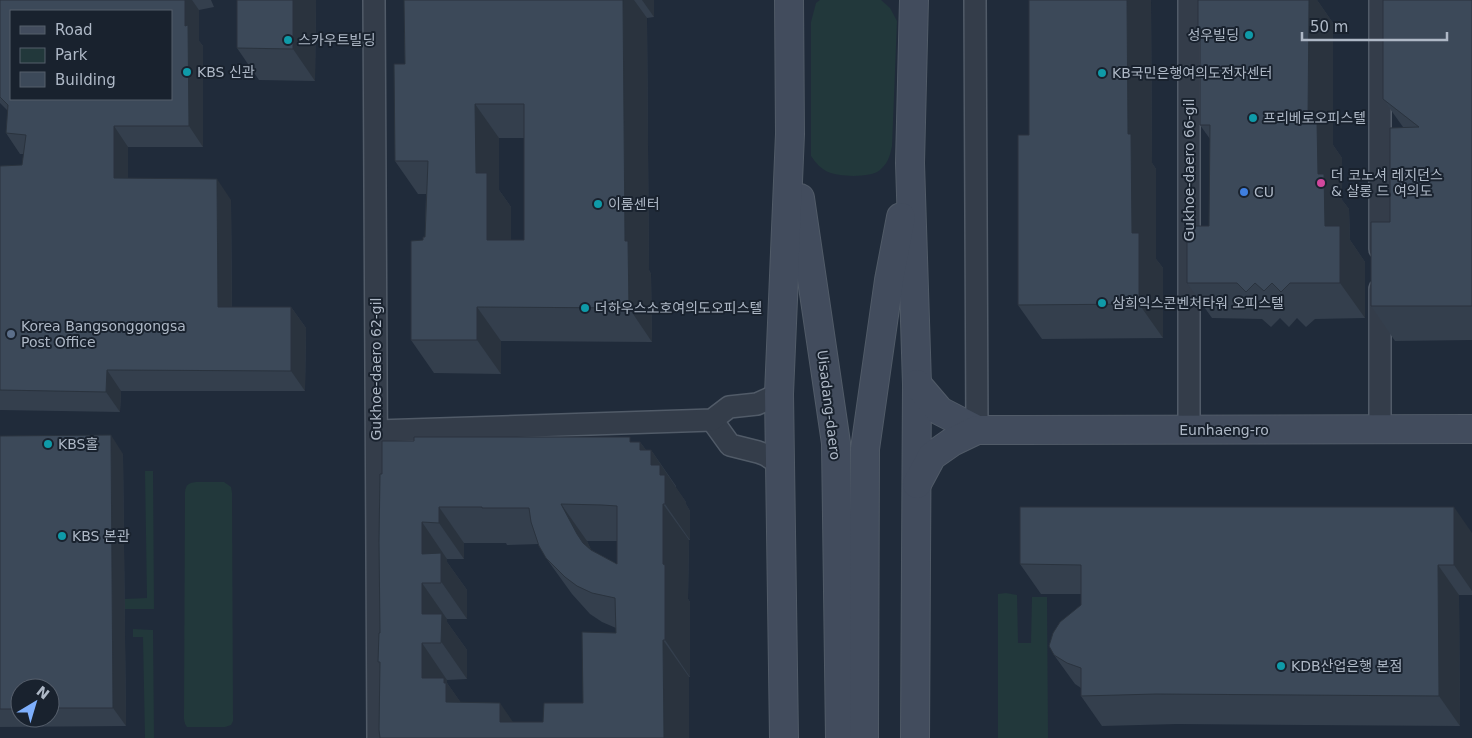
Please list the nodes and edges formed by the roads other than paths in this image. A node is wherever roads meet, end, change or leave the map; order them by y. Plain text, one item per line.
1 (374, 0) edge
2 (895, 0) edge
3 (914, 0) edge
4 (975, 0) edge
5 (1189, 0) edge
6 (1380, 0) edge
7 (794, 6) edge
8 (913, 40) junction
9 (790, 134) junction
10 (910, 163) junction
11 (917, 384) junction
12 (779, 394) junction
13 (707, 421) junction
14 (1380, 429) junction
15 (1472, 429) edge
16 (977, 430) junction
17 (1189, 430) junction
18 (377, 431) junction
19 (781, 465) junction
20 (917, 484) junction
21 (784, 710) junction
22 (914, 731) edge
23 (378, 738) edge
24 (784, 738) edge
25 (792, 738) edge
26 (840, 738) edge
27 (864, 738) edge

1 - 18 street, Gukhoe-daero 62-gil
2 - 8 main road
3 - 8 main road, Uisadang-daero
4 - 16 street
5 - 17 street, Gukhoe-daero 66-gil
6 - 14 street
7 - 9 main road, Uisadang-daero
8 - 10 main road, Uisadang-daero
9 - 12 main road, Uisadang-daero
9 - 26 main road, Uisadang-daero
10 - 11 main road, Uisadang-daero
10 - 27 main road, Uisadang-daero
11 - 16 main road
11 - 20 main road, Uisadang-daero
12 - 13 street
12 - 19 main road, Uisadang-daero
13 - 18 street
13 - 19 street
14 - 15 main road, Eunhaeng-ro
14 - 17 main road, Eunhaeng-ro
16 - 17 main road, Eunhaeng-ro
16 - 20 main road
18 - 23 street, Gukhoe-daero 62-gil
19 - 21 main road, Uisadang-daero
20 - 22 main road, Uisadang-daero
21 - 24 main road, Uisadang-daero
21 - 25 main road

